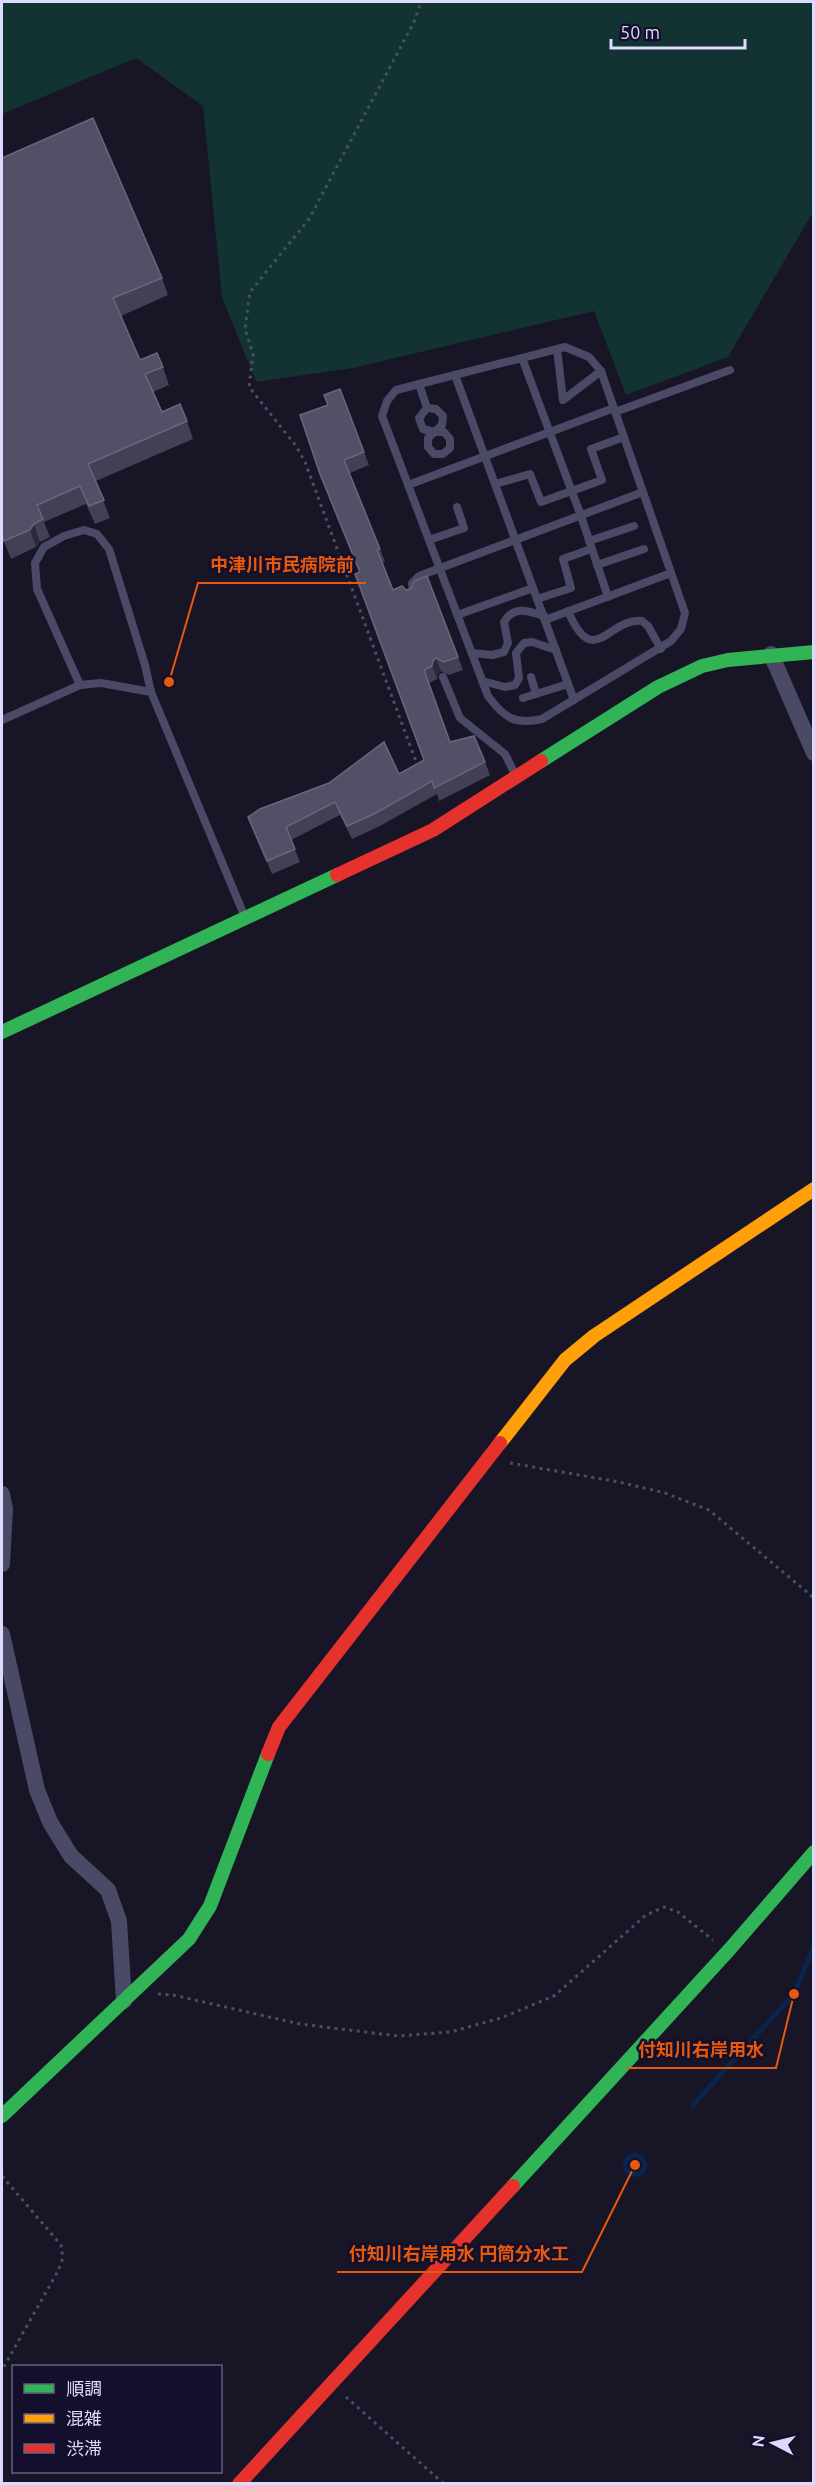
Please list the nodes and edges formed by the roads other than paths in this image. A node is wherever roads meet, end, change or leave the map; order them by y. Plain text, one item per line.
1 (557, 349) junction
2 (522, 358) junction
3 (730, 370) dead end
4 (601, 371) junction
5 (455, 375) junction
6 (419, 384) junction
7 (427, 408) junction
8 (614, 410) junction
9 (550, 432) junction
10 (624, 437) junction
11 (485, 456) junction
12 (495, 484) junction
13 (408, 485) junction
14 (571, 490) junction
15 (643, 492) junction
16 (458, 507) dead end
17 (580, 516) junction
18 (634, 526) dead end
19 (429, 540) junction
20 (516, 541) junction
21 (590, 545) junction
22 (644, 549) dead end
23 (597, 565) junction
24 (440, 569) junction
25 (671, 573) junction
26 (533, 588) junction
27 (413, 597) edge
28 (608, 597) junction
29 (537, 599) junction
30 (568, 611) junction
31 (457, 615) junction
32 (544, 618) junction
33 (661, 649) junction
34 (556, 650) junction
35 (813, 652) edge
36 (471, 653) junction
37 (771, 654) junction
38 (443, 677) dead end
39 (531, 677) dead end
40 (482, 681) junction
41 (568, 684) junction
42 (80, 685) junction
43 (151, 692) junction
44 (536, 694) junction
45 (523, 698) dead end
46 (574, 700) junction
47 (2, 720) edge
48 (813, 753) edge
49 (516, 777) junction
50 (246, 918) junction
51 (2, 1032) edge
52 (813, 1189) edge
53 (2, 1494) edge
54 (2, 1564) edge
55 (2, 1634) edge
56 (813, 1852) edge
57 (128, 1997) junction
58 (2, 2116) edge
59 (239, 2484) edge

1 - 2 lane
1 - 4 lane
1 - 4 lane
2 - 5 lane
2 - 9 lane
3 - 8 lane
4 - 8 lane
5 - 6 lane
5 - 11 lane
6 - 7 lane
6 - 13 lane
7 - 7 lane
8 - 9 lane
8 - 10 lane
9 - 11 lane
9 - 14 lane
10 - 14 lane
10 - 15 lane
11 - 12 lane
11 - 13 lane
12 - 14 lane
12 - 20 lane
13 - 19 lane
14 - 17 lane
15 - 17 lane
15 - 25 lane
16 - 19 lane
17 - 20 lane
17 - 21 lane
18 - 21 lane
19 - 24 lane
20 - 24 lane
20 - 26 lane
21 - 23 lane
21 - 29 lane
22 - 23 lane
23 - 28 lane
24 - 27 lane
24 - 31 lane
25 - 28 lane
25 - 33 lane
26 - 29 lane
26 - 31 lane
28 - 30 lane
29 - 32 lane
30 - 32 lane
30 - 33 lane
31 - 36 lane
32 - 34 lane
32 - 36 lane
33 - 46 lane
34 - 40 lane
34 - 41 lane
35 - 37 street
36 - 40 lane
37 - 48 street
37 - 49 street
38 - 49 lane
39 - 44 lane
40 - 46 lane
41 - 44 lane
41 - 46 lane
42 - 43 lane
42 - 43 lane
42 - 47 lane
43 - 50 lane
44 - 45 lane
49 - 50 street
50 - 51 street
52 - 57 street
53 - 54 street
55 - 57 street
56 - 59 street
57 - 58 street

